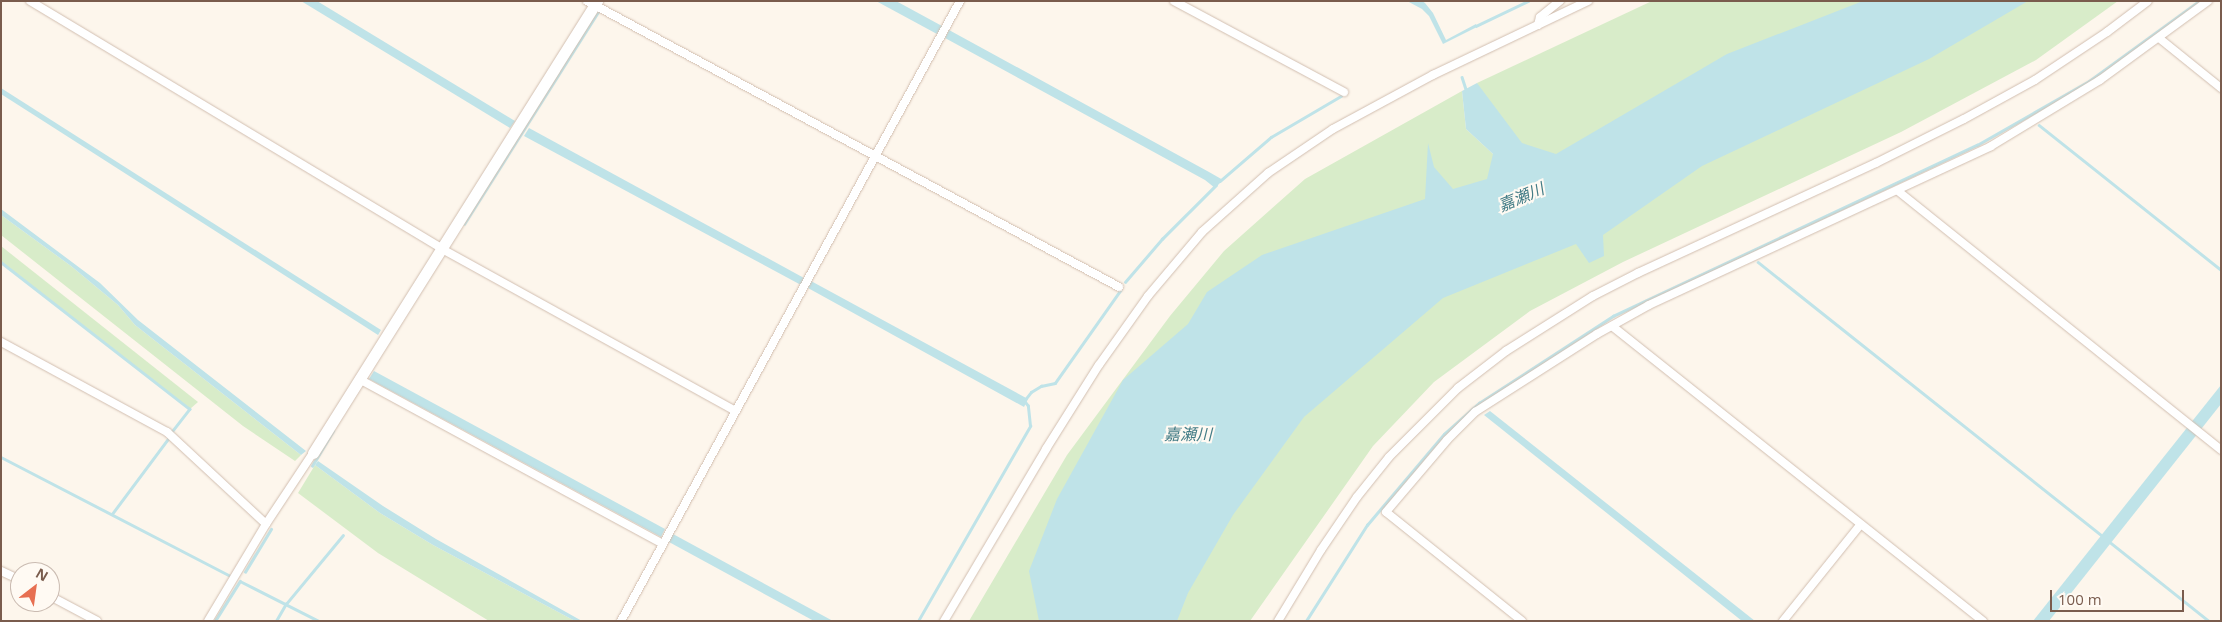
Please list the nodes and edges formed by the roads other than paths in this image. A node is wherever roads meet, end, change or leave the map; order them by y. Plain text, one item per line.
1 (30, 1) edge
2 (960, 1) edge
3 (1174, 1) edge
4 (1560, 1) edge
5 (1588, 1) edge
6 (2148, 1) edge
7 (2208, 1) edge
8 (593, 3) edge
9 (1538, 25) junction
10 (2159, 38) junction
11 (2221, 88) edge
12 (1344, 92) dead end
13 (875, 157) junction
14 (1898, 191) junction
15 (442, 249) junction
16 (1119, 287) dead end
17 (1612, 326) junction
18 (1, 342) edge
19 (359, 379) junction
20 (735, 411) junction
21 (2221, 450) edge
22 (313, 453) joint
23 (266, 524) junction
24 (1862, 524) junction
25 (663, 544) junction
26 (60, 601) edge
27 (97, 621) edge
28 (208, 621) edge
29 (621, 621) edge
30 (944, 621) edge
31 (1278, 621) edge
32 (1522, 621) edge
33 (1783, 621) edge
34 (1983, 621) edge

1 - 15 street
2 - 13 street
3 - 12 street
4 - 9 street
5 - 9 street
6 - 31 street
7 - 10 street
8 - 13 street
8 - 15 street
9 - 30 street
10 - 11 street
10 - 14 street
13 - 16 street
13 - 20 street
14 - 17 street
14 - 21 street
15 - 19 street
15 - 20 street
17 - 24 street
17 - 32 street
18 - 23 street
19 - 22 street
19 - 25 street
20 - 25 street
22 - 23 street
23 - 28 street
24 - 33 street
24 - 34 street
25 - 29 street
26 - 27 street

